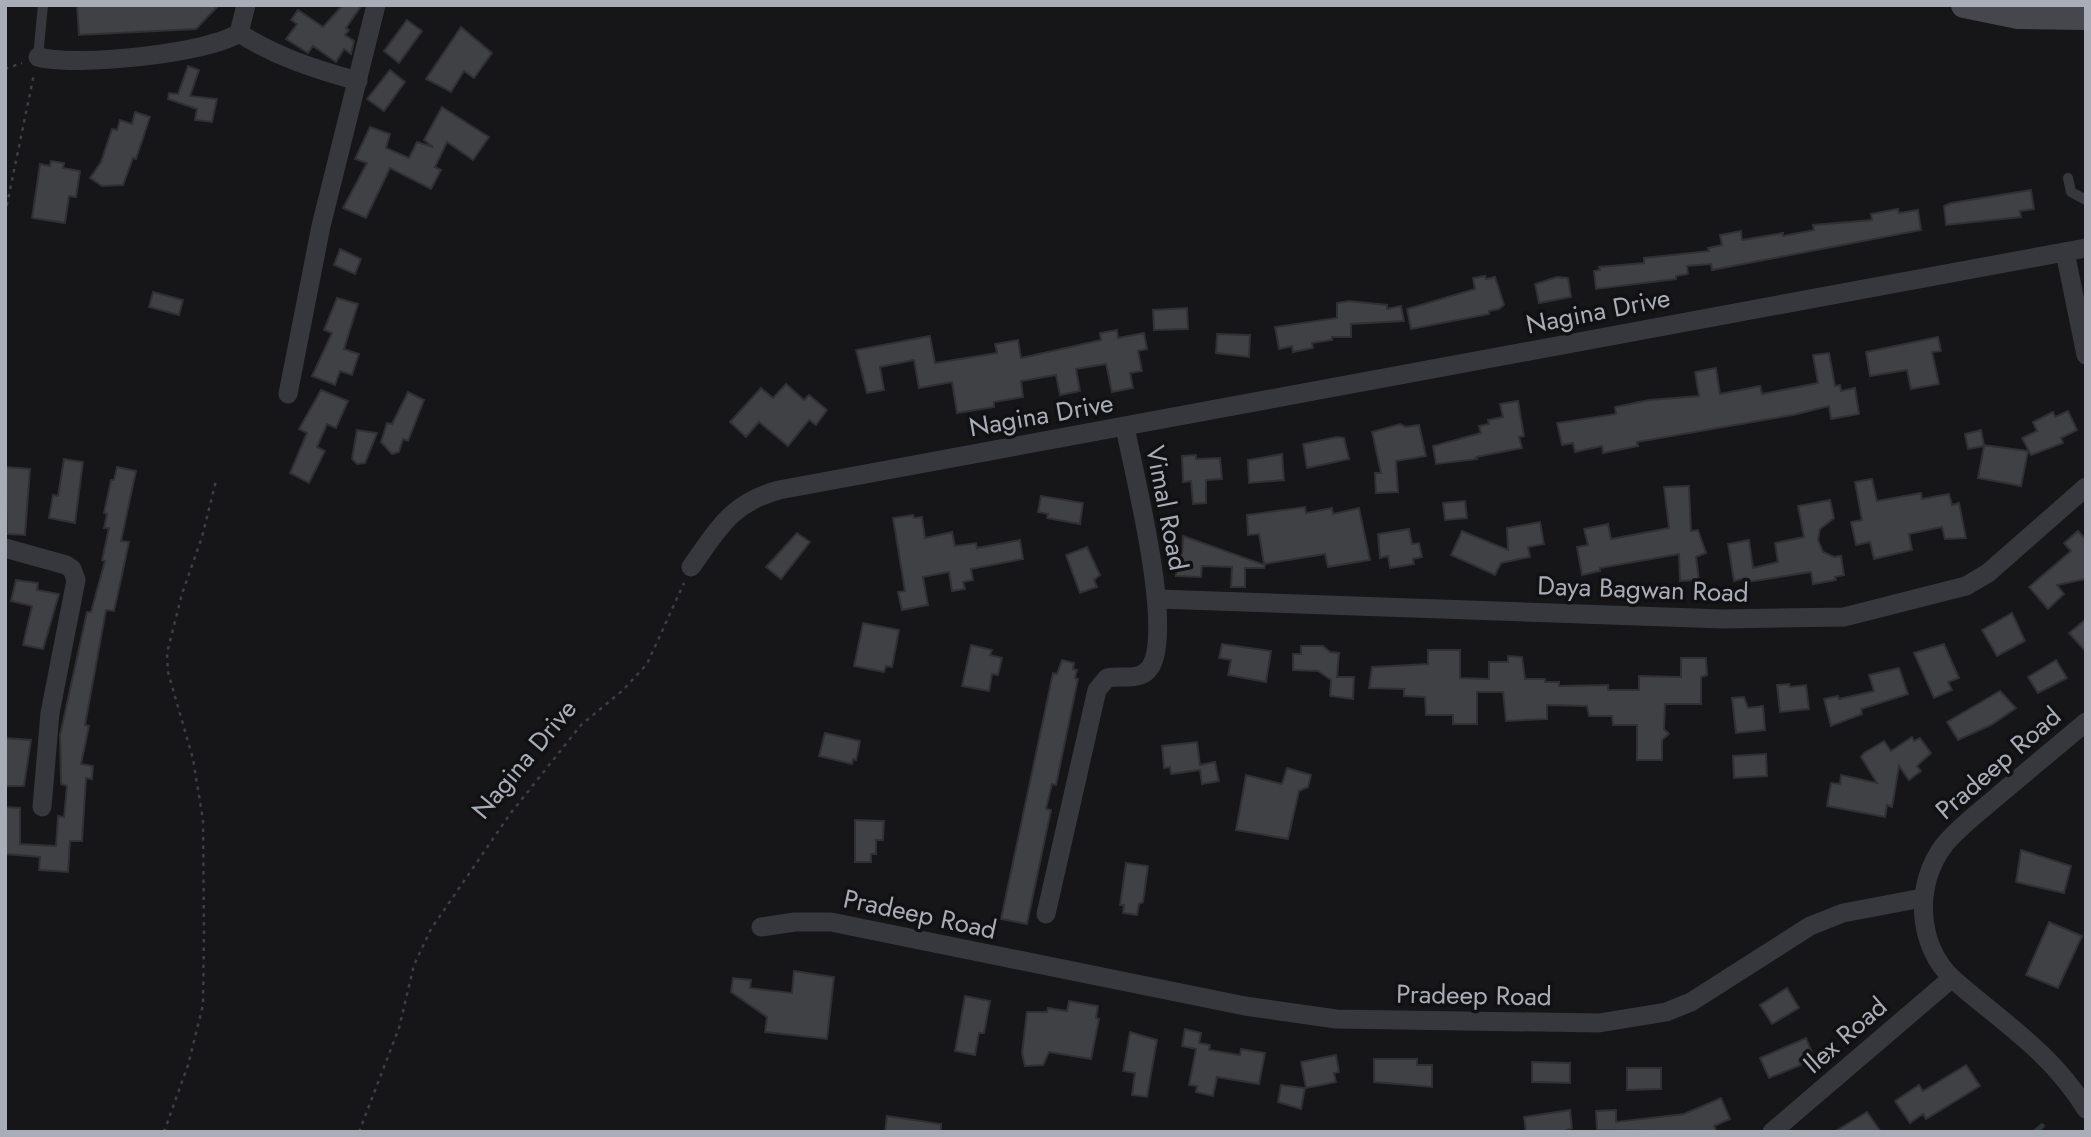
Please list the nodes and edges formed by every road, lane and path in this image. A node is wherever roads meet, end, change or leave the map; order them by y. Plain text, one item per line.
1 (43, 5) edge
2 (246, 5) edge
3 (376, 5) edge
4 (1964, 5) edge
5 (2086, 17) edge
6 (239, 33) junction
7 (38, 57) junction
8 (358, 81) junction
9 (2068, 178) dead end
10 (2086, 200) edge
11 (5, 214) edge
12 (2086, 248) edge
13 (2065, 252) junction
14 (2086, 355) edge
15 (288, 394) dead end
16 (1125, 427) junction
17 (216, 481) dead end
18 (2086, 487) edge
19 (5, 548) edge
20 (691, 567) joint
21 (1158, 599) junction
22 (2086, 722) edge
23 (43, 807) dead end
24 (1922, 898) junction
25 (1045, 914) dead end
26 (761, 927) dead end
27 (1952, 978) junction
28 (2086, 1109) edge
29 (164, 1132) edge
30 (359, 1132) edge
31 (1772, 1132) edge

1 - 7 lane
2 - 6 street
3 - 8 street
4 - 5 street
6 - 7 street
6 - 8 street
7 - 11 path
8 - 15 street
9 - 10 lane
12 - 13 street, Nagina Drive
13 - 14 street
13 - 16 street, Nagina Drive
16 - 20 street, Nagina Drive
16 - 21 street, Vimal Road
17 - 29 path
18 - 21 street, Daya Bagwan Road
19 - 23 street
20 - 30 path, Nagina Drive
21 - 25 street, Vimal Road
22 - 24 street, Pradeep Road
24 - 26 street, Pradeep Road
24 - 27 street
27 - 28 street
27 - 31 street, Ilex Road

